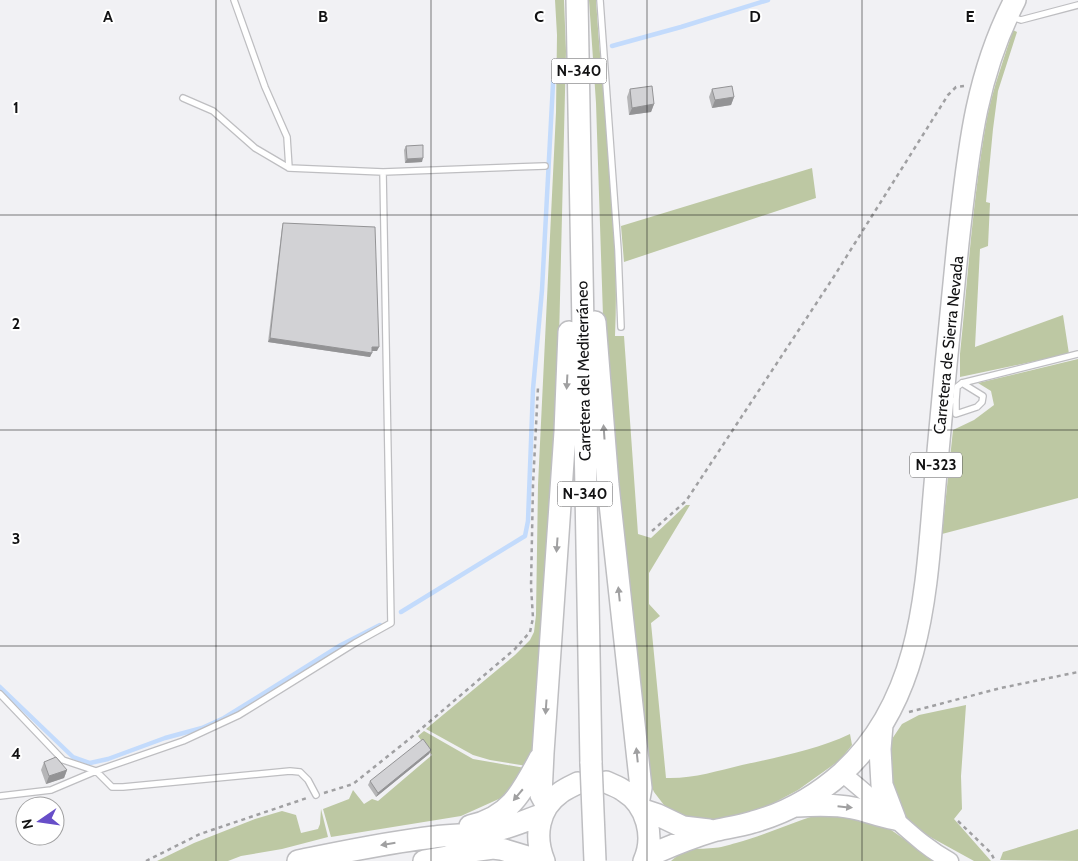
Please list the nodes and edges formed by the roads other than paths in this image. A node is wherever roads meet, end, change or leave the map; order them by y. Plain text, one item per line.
1 (234, 0) edge
2 (578, 0) edge
3 (600, 0) edge
4 (1078, 4) edge
5 (1011, 8) edge
6 (183, 98) dead end
7 (580, 142) junction
8 (545, 166) dead end
9 (289, 168) junction
10 (382, 172) junction
11 (581, 226) junction
12 (621, 327) dead end
13 (1078, 354) edge
14 (962, 383) junction
15 (949, 401) junction
16 (0, 694) edge
17 (885, 721) junction
18 (543, 753) junction
19 (96, 771) junction
20 (842, 773) junction
21 (606, 782) dead end
22 (578, 783) dead end
23 (316, 795) road end
24 (0, 796) edge
25 (796, 806) junction
26 (640, 807) junction
27 (545, 810) junction
28 (895, 819) junction
29 (714, 831) junction
30 (436, 836) junction
31 (448, 857) junction
32 (645, 859) edge
33 (298, 861) edge
34 (424, 861) edge
35 (489, 861) edge
36 (542, 861) edge
37 (595, 861) edge
38 (950, 861) edge

1 - 9 lane
2 - 7 highway, Carretera del Mediterráneo / N-340
3 - 12 lane
4 - 5 lane
5 - 15 highway, Carretera de Sierra Nevada / N-323
6 - 9 lane
7 - 11 highway, Carretera del Mediterráneo / N-340
7 -> 18 highway
8 - 10 lane
9 - 10 lane
10 - 19 lane
26 -> 11 highway
11 - 37 highway, Carretera del Mediterráneo / N-340, bridge
13 - 14 lane
14 - 15 lane
14 - 15 lane
15 - 17 highway, Carretera de Sierra Nevada / N-323
16 - 19 lane
17 - 20 highway, Carretera de Sierra Nevada / N-323
17 - 28 highway
18 - 27 highway
18 -> 30 highway
19 - 23 lane
19 - 24 lane
20 - 25 highway, Carretera de Sierra Nevada / N-323
20 - 28 street
21 - 26 highway, Carretera de Sierra Nevada
22 - 27 highway
25 -> 28 highway
25 - 29 highway, Carretera de Sierra Nevada / N-323
26 - 29 highway, Carretera de Sierra Nevada / N-323
26 - 32 highway
27 - 30 highway
27 - 36 highway
28 - 38 street
29 - 32 highway, Carretera de Sierra Nevada / N-323
30 -> 33 highway
31 - 34 highway
31 - 35 highway
31 - 36 highway

